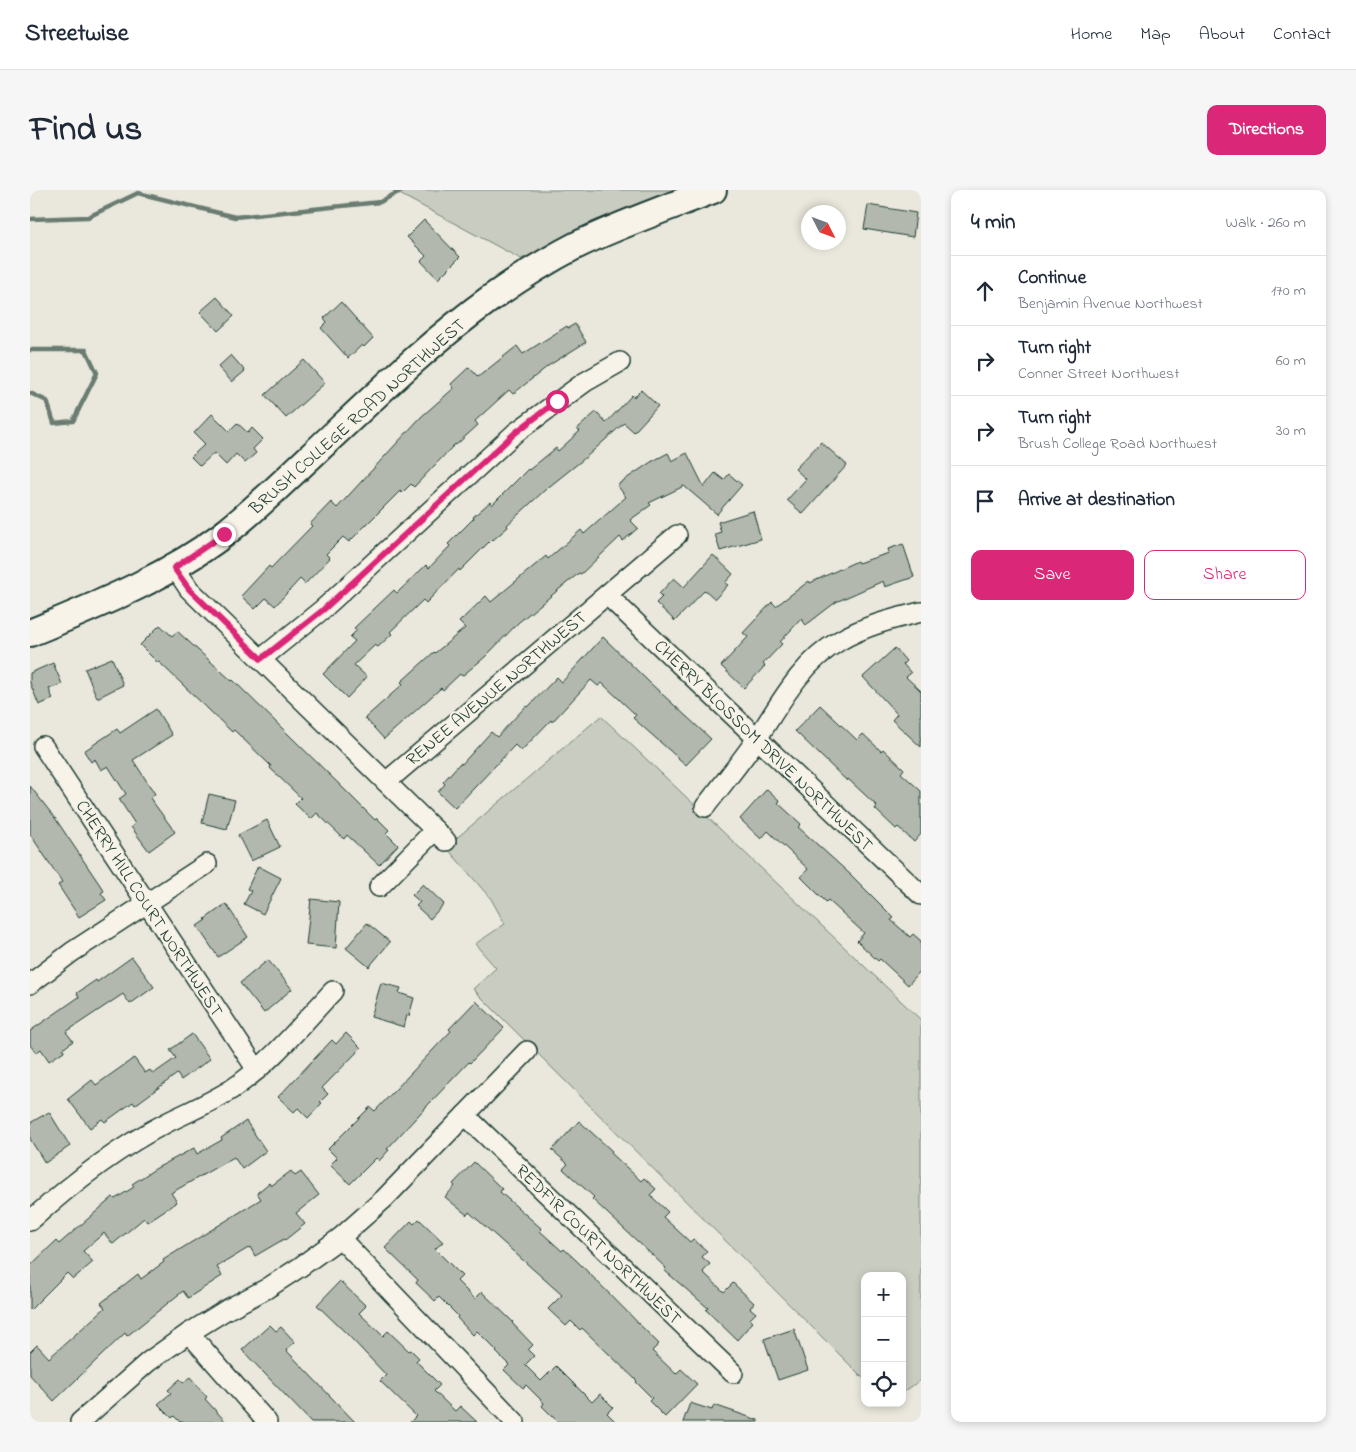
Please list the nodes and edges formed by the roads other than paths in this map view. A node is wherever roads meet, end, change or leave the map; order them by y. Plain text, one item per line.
1 (713, 190) edge
2 (620, 362) dead end
3 (677, 535) dead end
4 (174, 568) junction
5 (607, 595) junction
6 (921, 612) edge
7 (30, 633) edge
8 (261, 659) junction
9 (757, 738) junction
10 (43, 746) dead end
11 (386, 782) junction
12 (705, 807) dead end
13 (207, 864) dead end
14 (379, 887) dead end
15 (921, 895) edge
16 (147, 903) junction
17 (30, 984) edge
18 (333, 991) dead end
19 (527, 1051) dead end
20 (257, 1070) junction
21 (466, 1115) junction
22 (30, 1221) edge
23 (340, 1238) junction
24 (189, 1332) junction
25 (733, 1373) dead end
26 (80, 1422) edge
27 (267, 1422) edge
28 (515, 1422) edge

1 - 4 street, BRUSH COLLEGE ROAD NORTHWEST
2 - 8 street
3 - 5 street, RENEE AVENUE NORTHWEST
4 - 7 street, BRUSH COLLEGE ROAD NORTHWEST
4 - 8 street
5 - 9 street, CHERRY BLOSSOM DRIVE NORTHWEST
5 - 11 street, RENEE AVENUE NORTHWEST
6 - 9 street
8 - 11 street
9 - 12 street
9 - 15 street, CHERRY BLOSSOM DRIVE NORTHWEST
10 - 16 street, CHERRY HILL COURT NORTHWEST
11 - 14 street
13 - 16 street
16 - 17 street
16 - 20 street, CHERRY HILL COURT NORTHWEST
18 - 20 street
19 - 21 street
20 - 22 street
21 - 23 street
21 - 25 street, REDFIR COURT NORTHWEST
23 - 24 street
23 - 28 street
24 - 26 street
24 - 27 street

